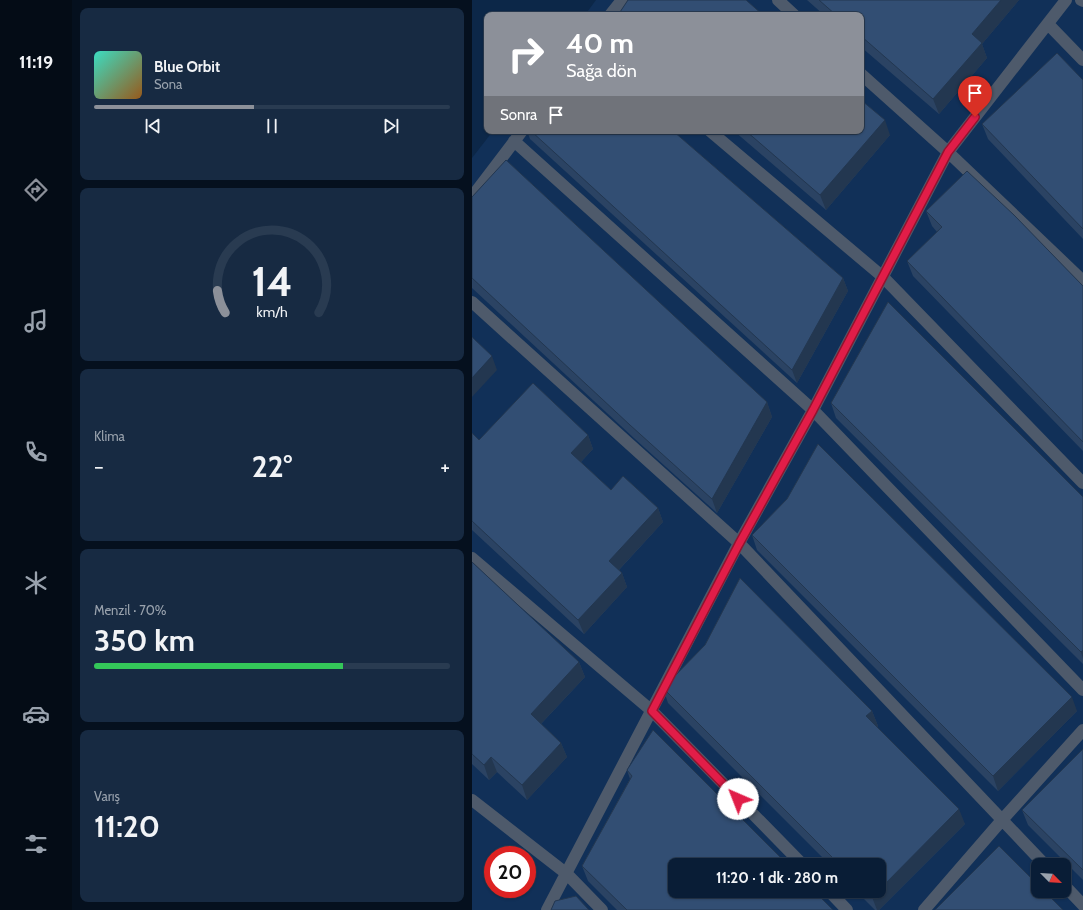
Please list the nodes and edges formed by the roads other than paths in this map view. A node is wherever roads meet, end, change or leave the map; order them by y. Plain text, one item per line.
1 (622, 0) edge
2 (778, 0) edge
3 (1066, 0) edge
4 (612, 12) edge
5 (791, 12) edge
6 (1048, 24) junction
7 (1083, 60) edge
8 (864, 77) edge
9 (520, 134) edge
10 (714, 134) edge
11 (514, 141) junction
12 (948, 152) junction
13 (472, 196) edge
14 (883, 277) junction
15 (1083, 281) edge
16 (472, 302) edge
17 (813, 410) junction
18 (1083, 483) edge
19 (739, 544) junction
20 (472, 558) edge
21 (1083, 690) edge
22 (652, 711) junction
23 (1083, 730) edge
24 (472, 800) edge
25 (1002, 820) junction
26 (796, 858) edge
27 (1038, 858) edge
28 (567, 874) junction
29 (1071, 892) edge
30 (836, 898) edge
31 (1083, 905) edge
32 (547, 910) edge
33 (602, 910) edge
34 (847, 910) edge
35 (924, 910) edge

1 - 4 lane
2 - 5 lane
3 - 6 lane
6 - 7 lane
6 - 12 lane
8 - 12 lane
9 - 11 lane
10 - 14 lane
11 - 13 lane
11 - 17 lane
12 - 14 lane
12 - 15 lane
14 - 17 lane
14 - 18 lane
16 - 19 lane
17 - 19 lane
17 - 21 lane
19 - 22 lane
19 - 25 lane
20 - 22 lane
22 - 26 lane
22 - 28 lane
23 - 25 lane
24 - 28 lane
25 - 27 lane
25 - 35 lane
28 - 32 lane
28 - 33 lane
29 - 31 lane
30 - 34 lane

